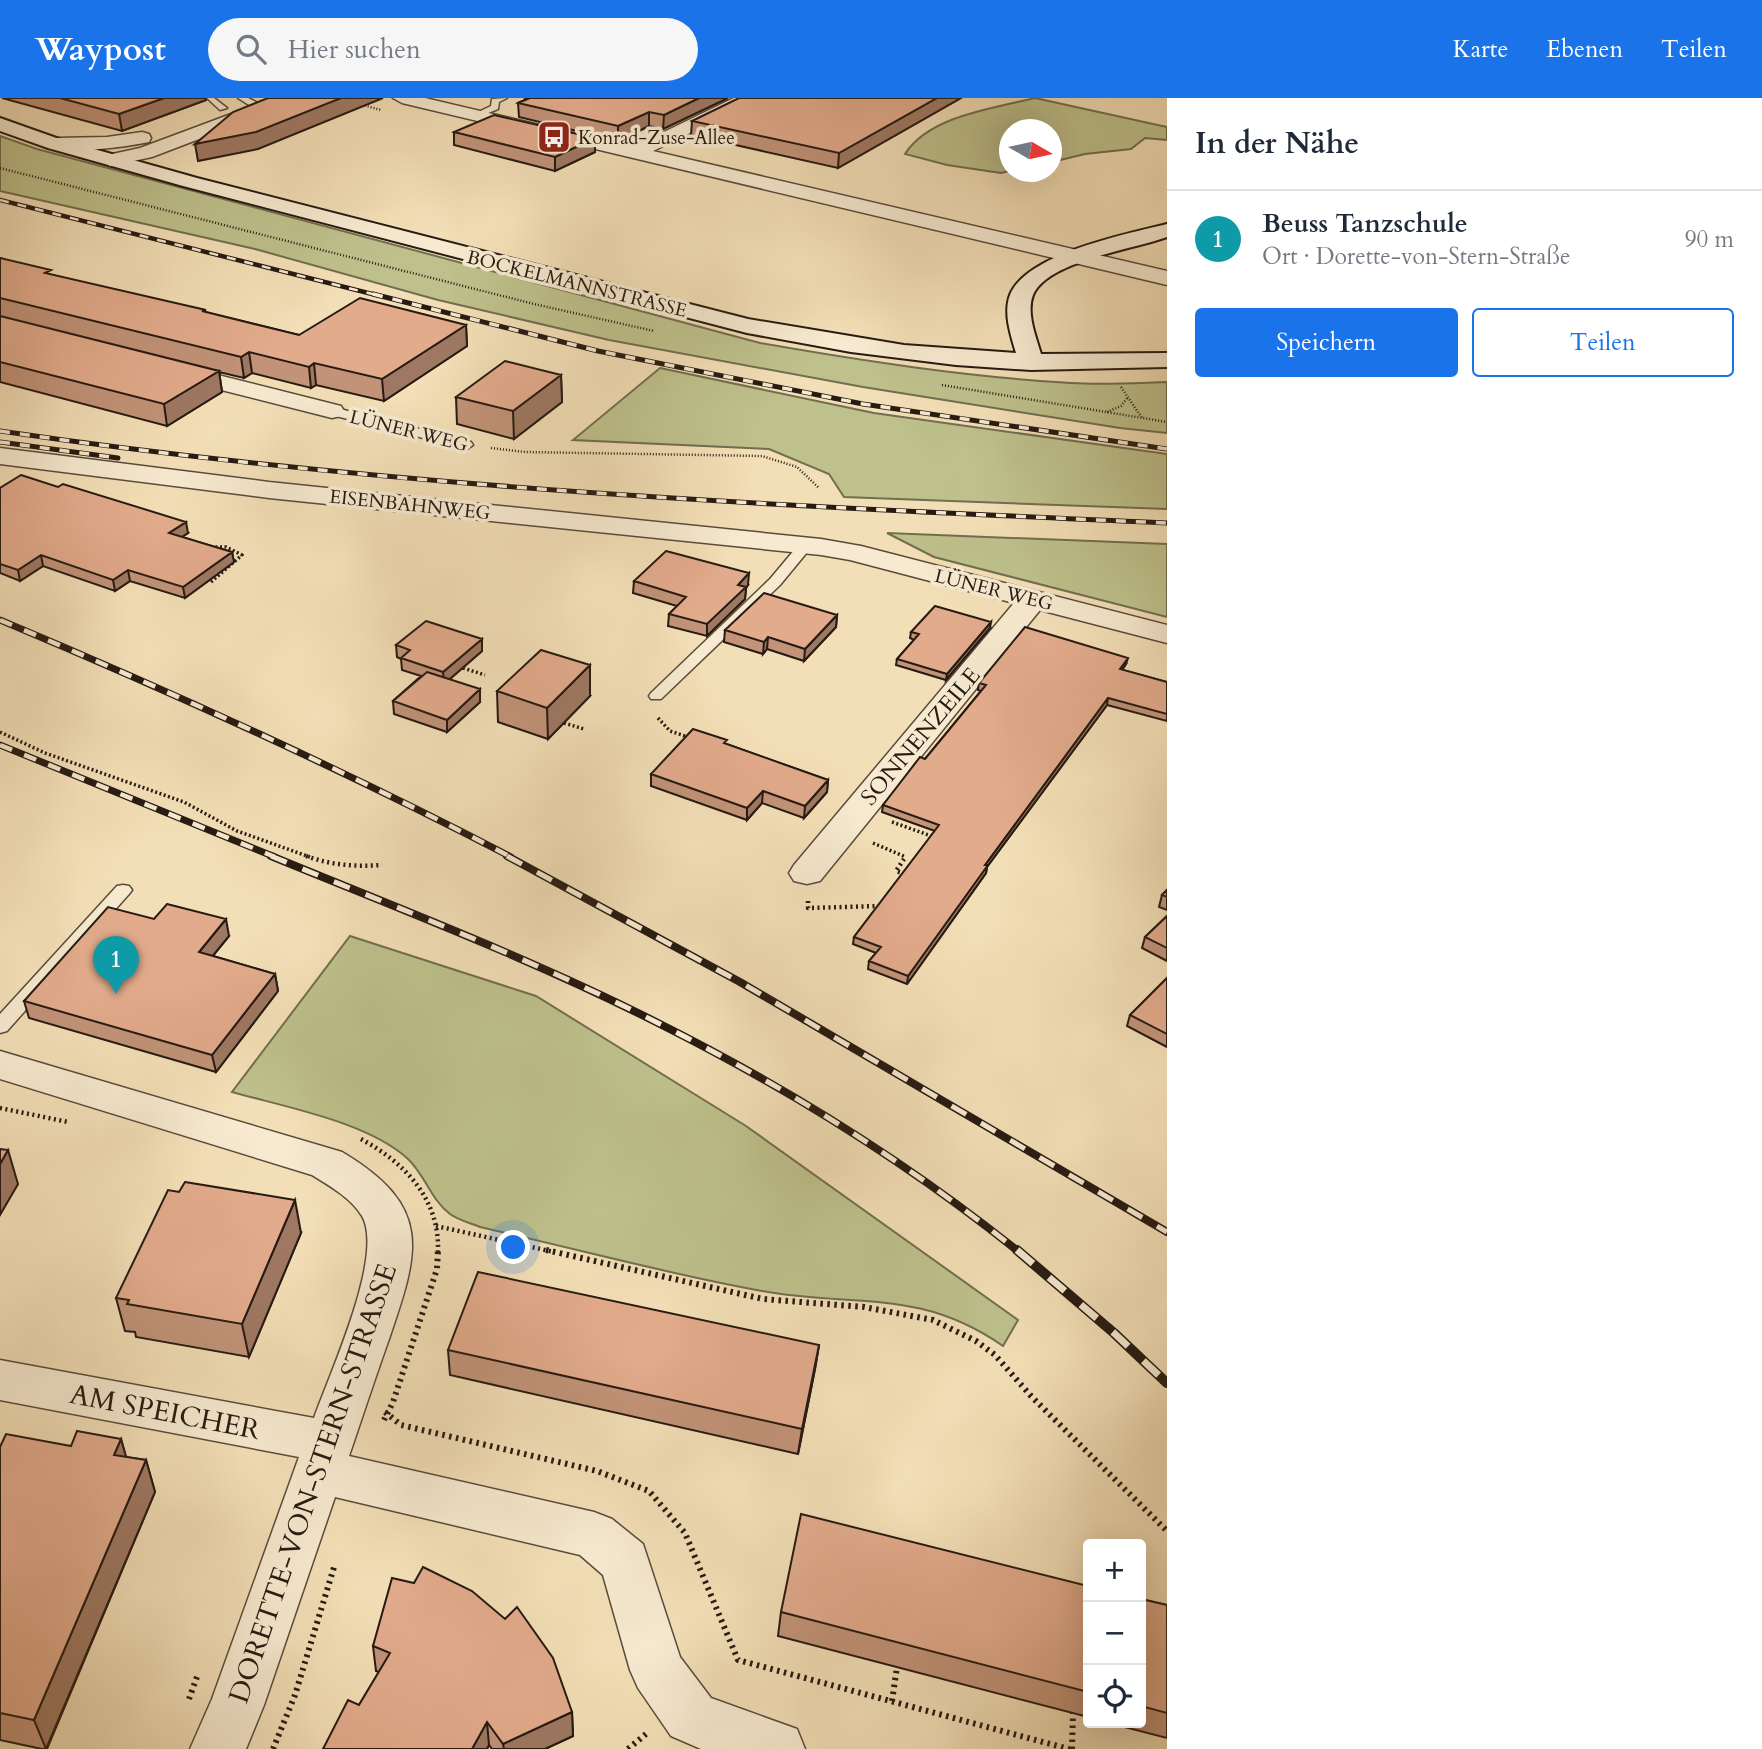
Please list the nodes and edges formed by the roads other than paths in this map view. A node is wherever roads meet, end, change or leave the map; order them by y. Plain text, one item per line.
1 (290, 98) edge
2 (402, 98) edge
3 (503, 98) edge
4 (748, 98) edge
5 (248, 102) edge
6 (217, 104) edge
7 (476, 115) junction
8 (0, 124) edge
9 (147, 137) junction
10 (55, 144) junction
11 (635, 153) junction
12 (110, 160) junction
13 (1167, 230) edge
14 (1074, 257) junction
15 (1167, 278) edge
16 (1167, 360) edge
17 (146, 363) edge
18 (1031, 363) junction
19 (332, 411) joint
20 (467, 445) edge
21 (0, 456) edge
22 (813, 546) junction
23 (1034, 598) junction
24 (1167, 634) edge
25 (656, 696) dead end
26 (807, 873) road end
27 (123, 890) dead end
28 (0, 1026) edge
29 (0, 1065) edge
30 (0, 1380) edge
31 (348, 1442) junction
32 (218, 1749) edge
33 (777, 1749) edge

1 - 5 street
2 - 7 street
3 - 7 lane
4 - 11 street
5 - 6 street
5 - 12 street
6 - 9 street
7 - 11 street
8 - 10 main road, BOCKELMANNSTRASSE
9 - 10 street
9 - 12 street
10 - 12 main road, BOCKELMANNSTRASSE
11 - 14 street
12 - 18 main road, BOCKELMANNSTRASSE
13 - 14 main road
14 - 15 street
14 - 18 main road
16 - 18 main road, BOCKELMANNSTRASSE
17 - 19 street, LÜNER WEG
19 - 20 lane, LÜNER WEG
21 - 22 street, EISENBAHNWEG
22 - 23 street, LÜNER WEG
22 - 25 lane
23 - 24 street, LÜNER WEG
23 - 26 street, SONNENZEILE
27 - 28 lane
29 - 31 street, DORETTE-VON-STERN-STRASSE
30 - 31 street, AM SPEICHER
31 - 32 street, DORETTE-VON-STERN-STRASSE
31 - 33 street, AM SPEICHER

